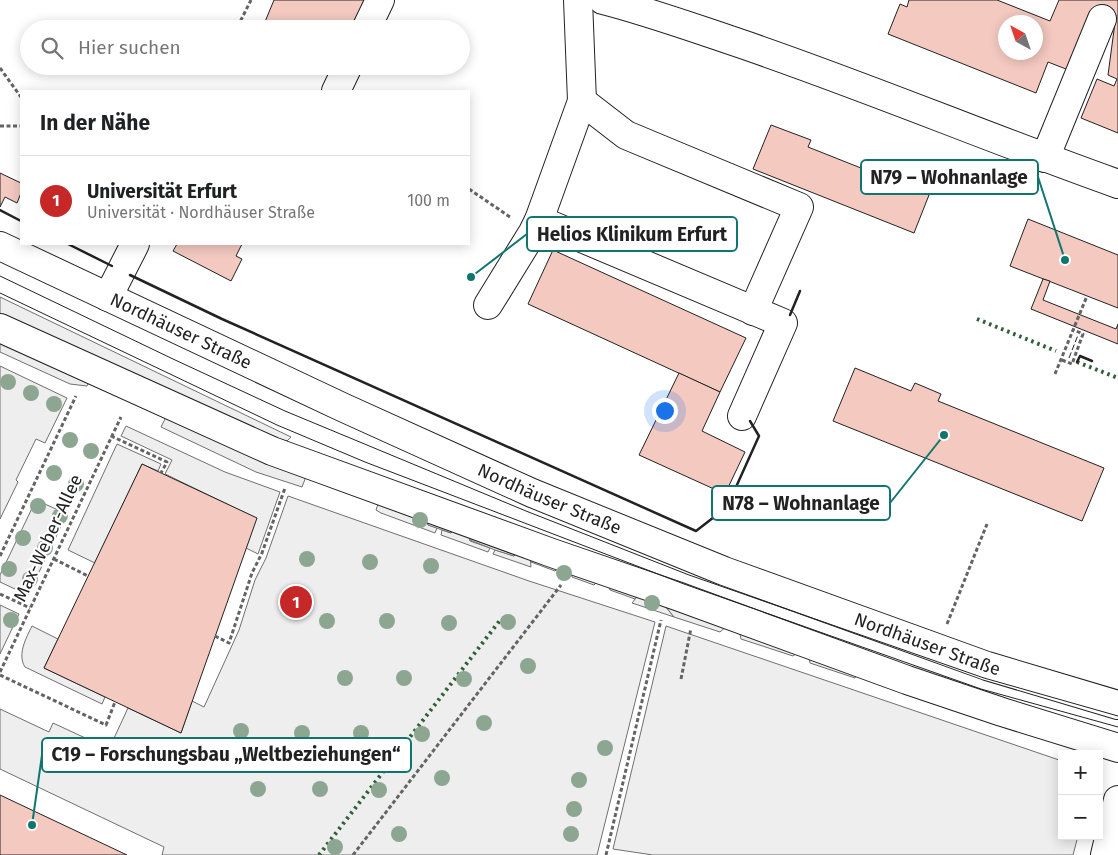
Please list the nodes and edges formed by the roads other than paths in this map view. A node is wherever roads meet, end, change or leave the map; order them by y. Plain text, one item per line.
1 (380, 0) edge
2 (578, 0) edge
3 (603, 0) edge
4 (1102, 19) dead end
5 (370, 20) edge
6 (344, 75) edge
7 (336, 90) edge
8 (582, 101) junction
9 (1045, 158) junction
10 (1118, 184) edge
11 (536, 226) junction
12 (134, 245) edge
13 (0, 246) edge
14 (108, 296) junction
15 (488, 306) dead end
16 (754, 311) junction
17 (0, 328) edge
18 (742, 416) dead end
19 (1118, 705) edge
20 (1118, 748) edge
21 (1118, 800) edge
22 (1106, 855) edge

1 - 5 main road
2 - 8 main road
3 - 9 main road
4 - 9 main road
6 - 7 main road
8 - 11 main road
8 - 16 main road
9 - 10 main road
11 - 15 main road
11 - 16 main road
12 - 14 main road
13 - 14 main road, Nordhäuser Straße
14 - 19 main road, Nordhäuser Straße
16 - 18 main road
17 - 20 main road
21 - 22 main road

